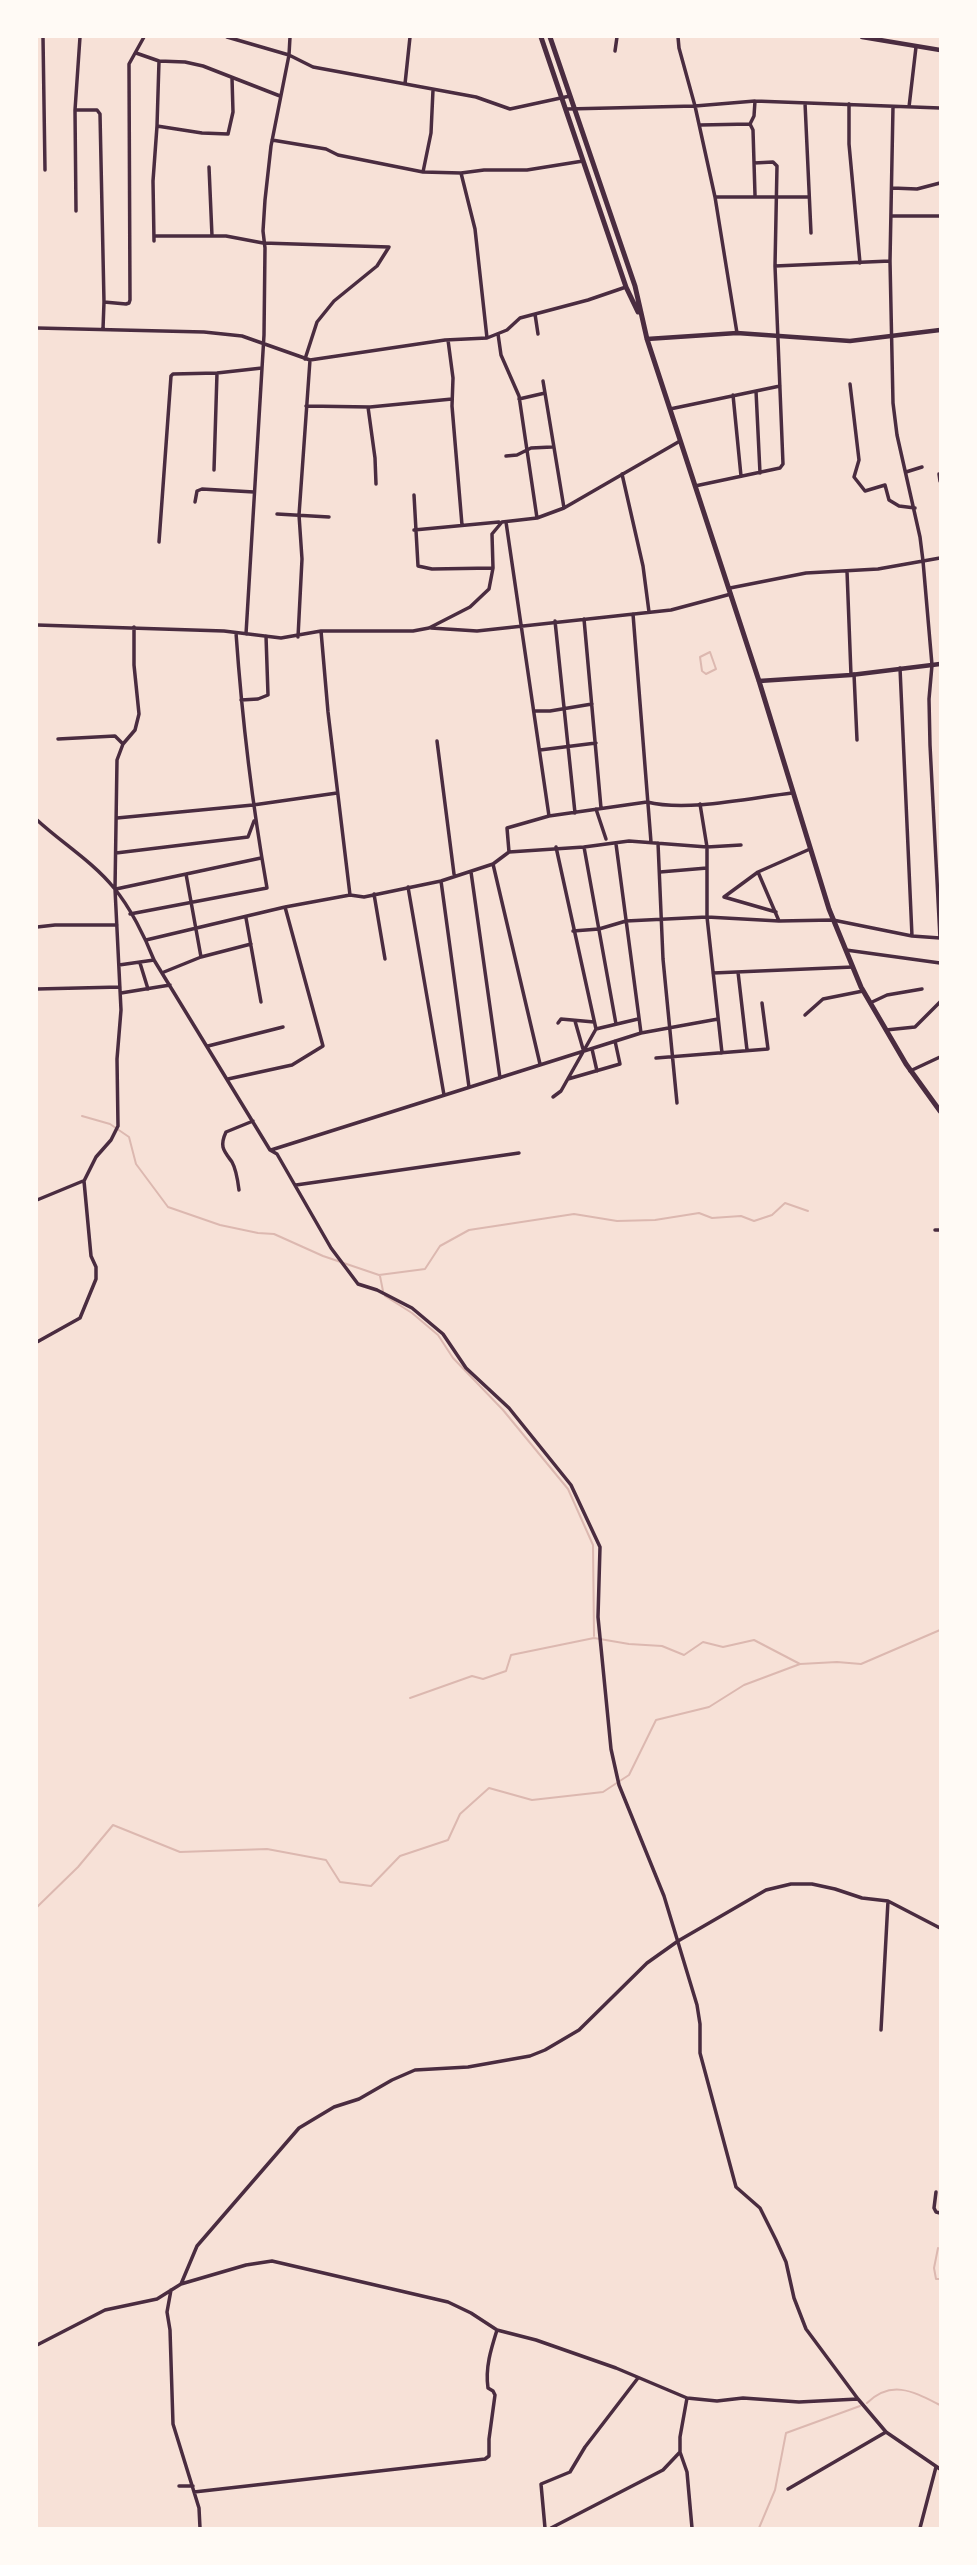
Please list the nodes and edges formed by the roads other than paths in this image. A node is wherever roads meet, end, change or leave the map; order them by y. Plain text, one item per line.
1 (43, 37) edge
2 (80, 37) edge
3 (144, 37) edge
4 (227, 37) edge
5 (290, 37) edge
6 (411, 37) edge
7 (541, 37) edge
8 (550, 37) edge
9 (617, 37) edge
10 (678, 37) edge
11 (862, 37) edge
12 (892, 39) edge
13 (916, 46) junction
14 (940, 50) edge
15 (615, 51) dead end
16 (136, 52) junction
17 (289, 55) junction
18 (159, 61) junction
19 (232, 78) junction
20 (405, 84) junction
21 (433, 90) junction
22 (280, 96) junction
23 (566, 96) junction
24 (755, 101) junction
25 (804, 102) junction
26 (849, 104) junction
27 (695, 106) junction
28 (893, 107) junction
29 (909, 107) junction
30 (940, 108) edge
31 (567, 109) junction
32 (575, 109) junction
33 (75, 110) junction
34 (750, 124) junction
35 (700, 125) junction
36 (157, 126) junction
37 (272, 140) junction
38 (583, 161) junction
39 (754, 163) junction
40 (209, 167) dead end
41 (45, 170) dead end
42 (423, 172) junction
43 (461, 173) junction
44 (940, 183) edge
45 (892, 188) junction
46 (755, 195) junction
47 (776, 195) junction
48 (715, 197) junction
49 (809, 197) junction
50 (76, 211) dead end
51 (892, 216) junction
52 (940, 216) edge
53 (811, 233) dead end
54 (212, 236) junction
55 (263, 243) junction
56 (890, 261) junction
57 (860, 262) junction
58 (775, 266) junction
59 (626, 287) junction
60 (104, 303) junction
61 (535, 314) junction
62 (642, 321) junction
63 (37, 328) edge
64 (103, 329) junction
65 (940, 330) edge
66 (498, 334) junction
67 (538, 334) dead end
68 (737, 334) junction
69 (892, 335) junction
70 (778, 337) junction
71 (487, 338) junction
72 (647, 339) junction
73 (449, 340) junction
74 (263, 343) junction
75 (307, 359) junction
76 (261, 368) junction
77 (217, 373) junction
78 (543, 381) dead end
79 (850, 384) dead end
80 (779, 386) junction
81 (756, 391) junction
82 (545, 393) junction
83 (733, 395) junction
84 (452, 399) junction
85 (519, 399) junction
86 (306, 406) junction
87 (368, 407) junction
88 (670, 410) junction
89 (680, 441) junction
90 (552, 447) junction
91 (526, 450) junction
92 (506, 456) dead end
93 (922, 467) dead end
94 (214, 470) dead end
95 (906, 472) junction
96 (760, 473) junction
97 (622, 474) junction
98 (939, 474) edge
99 (741, 476) junction
100 (940, 481) edge
101 (376, 484) dead end
102 (695, 486) junction
103 (254, 492) junction
104 (414, 495) dead end
105 (195, 502) dead end
106 (564, 508) junction
107 (915, 508) junction
108 (277, 514) dead end
109 (299, 514) junction
110 (329, 517) dead end
111 (537, 518) junction
112 (504, 522) junction
113 (462, 525) junction
114 (414, 530) junction
115 (159, 542) dead end
116 (940, 558) edge
117 (923, 561) junction
118 (493, 568) junction
119 (846, 571) junction
120 (729, 592) junction
121 (649, 612) junction
122 (633, 614) junction
123 (584, 618) junction
124 (555, 621) junction
125 (37, 625) edge
126 (523, 626) junction
127 (134, 627) junction
128 (429, 628) junction
129 (321, 631) junction
130 (236, 633) junction
131 (246, 634) junction
132 (266, 636) junction
133 (298, 637) junction
134 (940, 664) edge
135 (932, 665) junction
136 (900, 668) junction
137 (853, 674) junction
138 (759, 681) junction
139 (241, 700) junction
140 (592, 704) junction
141 (564, 708) junction
142 (535, 711) junction
143 (58, 739) dead end
144 (857, 740) dead end
145 (437, 741) dead end
146 (596, 743) junction
147 (123, 744) junction
148 (567, 746) junction
149 (540, 750) junction
150 (337, 793) junction
151 (792, 793) junction
152 (647, 802) junction
153 (700, 804) junction
154 (253, 805) junction
155 (598, 809) junction
156 (575, 813) junction
157 (549, 816) junction
158 (117, 818) junction
159 (37, 820) edge
160 (254, 820) junction
161 (606, 839) dead end
162 (651, 842) junction
163 (658, 843) junction
164 (616, 844) junction
165 (741, 845) dead end
166 (706, 846) junction
167 (556, 847) junction
168 (584, 847) junction
169 (810, 849) junction
170 (509, 852) junction
171 (116, 853) junction
172 (261, 858) junction
173 (939, 858) edge
174 (493, 864) junction
175 (707, 868) junction
176 (471, 872) junction
177 (660, 872) junction
178 (758, 872) junction
179 (186, 874) junction
180 (454, 875) junction
181 (441, 881) junction
182 (408, 887) junction
183 (115, 889) junction
184 (374, 894) junction
185 (349, 895) junction
186 (191, 902) junction
187 (285, 907) junction
188 (776, 912) junction
189 (130, 914) junction
190 (707, 917) junction
191 (246, 918) junction
192 (662, 919) junction
193 (833, 920) junction
194 (626, 921) junction
195 (779, 921) junction
196 (117, 925) junction
197 (37, 927) edge
198 (196, 929) junction
199 (599, 929) junction
200 (573, 931) junction
201 (912, 936) junction
202 (940, 939) edge
203 (146, 940) junction
204 (251, 944) junction
205 (846, 950) junction
206 (201, 957) junction
207 (385, 959) dead end
208 (154, 960) junction
209 (140, 962) junction
210 (940, 963) edge
211 (120, 965) junction
212 (853, 967) junction
213 (163, 972) junction
214 (737, 972) junction
215 (713, 973) junction
216 (170, 985) junction
217 (120, 987) junction
218 (37, 989) edge
219 (148, 989) junction
220 (922, 989) dead end
221 (863, 991) junction
222 (121, 993) junction
223 (261, 1002) dead end
224 (940, 1002) edge
225 (762, 1003) dead end
226 (870, 1003) junction
227 (805, 1015) dead end
228 (638, 1018) junction
229 (718, 1019) junction
230 (575, 1020) junction
231 (594, 1022) junction
232 (558, 1023) dead end
233 (616, 1024) junction
234 (283, 1027) dead end
235 (670, 1028) junction
236 (596, 1029) junction
237 (886, 1030) junction
238 (641, 1033) junction
239 (615, 1041) junction
240 (208, 1046) junction
241 (592, 1048) junction
242 (583, 1051) junction
243 (747, 1051) junction
244 (722, 1053) junction
245 (673, 1057) junction
246 (940, 1057) edge
247 (656, 1058) dead end
248 (540, 1064) junction
249 (597, 1071) junction
250 (911, 1071) junction
251 (500, 1078) junction
252 (228, 1079) junction
253 (568, 1079) junction
254 (470, 1087) junction
255 (444, 1095) junction
256 (553, 1097) dead end
257 (677, 1103) dead end
258 (938, 1103) edge
259 (940, 1111) edge
260 (253, 1121) junction
261 (270, 1150) junction
262 (519, 1153) dead end
263 (84, 1181) junction
264 (296, 1185) junction
265 (239, 1190) dead end
266 (37, 1200) edge
267 (37, 1342) edge
268 (888, 1901) junction
269 (940, 1928) edge
270 (677, 1941) junction
271 (881, 2030) dead end
272 (936, 2192) dead end
273 (940, 2213) edge
274 (181, 2284) junction
275 (172, 2289) junction
276 (497, 2330) junction
277 (37, 2345) edge
278 (638, 2378) junction
279 (687, 2398) junction
280 (858, 2399) junction
281 (886, 2432) junction
282 (680, 2452) junction
283 (938, 2468) edge
284 (179, 2486) dead end
285 (193, 2486) junction
286 (788, 2489) dead end
287 (194, 2493) junction
288 (200, 2528) edge
289 (545, 2528) edge
290 (551, 2528) edge
291 (692, 2528) edge
292 (920, 2528) edge

1 - 41 street
2 - 33 street
3 - 16 street
4 - 17 street
5 - 17 street
6 - 20 street
7 - 23 highway
8 - 23 highway
9 - 15 street
10 - 27 street
11 - 12 street
12 - 13 street
13 - 14 street
13 - 29 street
16 - 18 street
16 - 60 street
17 - 20 street
17 - 22 street
18 - 19 street
18 - 36 street
19 - 22 street
19 - 36 street
20 - 21 street
21 - 23 street
21 - 42 street
22 - 37 street
23 - 31 highway
23 - 32 highway
24 - 25 street
24 - 27 street
24 - 34 street
25 - 26 street
25 - 49 street
26 - 28 street
26 - 57 street
27 - 32 street
27 - 35 street
28 - 29 street
28 - 45 street
29 - 30 street
31 - 32 street
31 - 38 highway
32 - 62 highway
33 - 50 street
33 - 60 street
34 - 35 street
34 - 39 street
35 - 48 street
36 - 54 street
37 - 42 street
37 - 55 street
38 - 43 street
38 - 59 highway
39 - 46 street
39 - 47 street
40 - 54 street
42 - 43 street
43 - 71 street
44 - 45 street
45 - 51 street
46 - 47 street
46 - 48 street
47 - 49 street
47 - 58 street
48 - 68 street
49 - 53 street
51 - 52 street
51 - 56 street
54 - 55 street
55 - 74 street
55 - 75 street
56 - 57 street
56 - 69 street
57 - 58 street
58 - 70 street
59 - 61 street
59 - 62 highway
60 - 64 street
61 - 66 street
61 - 67 street
62 - 72 highway
63 - 64 street
64 - 74 street
65 - 69 street
66 - 71 street
66 - 85 street
68 - 70 street
68 - 72 street
69 - 70 street
69 - 95 street
70 - 80 street
71 - 73 street
72 - 88 highway
73 - 75 street
73 - 84 street
74 - 75 street
74 - 76 street
75 - 86 street
76 - 77 street
76 - 103 street
77 - 94 street
77 - 115 street
78 - 82 street
79 - 107 street
80 - 81 street
80 - 96 street
81 - 83 street
81 - 96 street
82 - 85 street
82 - 90 street
83 - 88 street
83 - 99 street
84 - 87 street
84 - 113 street
85 - 91 street
86 - 87 street
86 - 109 street
87 - 101 street
88 - 89 highway
89 - 97 street
89 - 102 highway
90 - 91 street
90 - 106 street
91 - 92 street
91 - 111 street
93 - 95 street
95 - 107 street
96 - 99 street
97 - 106 street
97 - 121 street
98 - 100 street
99 - 102 street
102 - 120 highway
103 - 105 street
103 - 131 street
104 - 114 street
106 - 111 street
107 - 117 street
108 - 109 street
109 - 110 street
109 - 133 street
111 - 112 street
112 - 113 street
112 - 118 street
112 - 126 street
113 - 114 street
114 - 118 street
116 - 117 street
117 - 119 street
117 - 135 street
118 - 128 street
119 - 120 street
119 - 137 street
120 - 121 street
120 - 138 highway
121 - 122 street
122 - 123 street
122 - 152 street
123 - 124 street
123 - 140 street
124 - 126 street
124 - 141 street
125 - 127 street
126 - 128 street
126 - 142 street
127 - 130 street
127 - 147 street
128 - 129 street
129 - 133 street
129 - 150 street
130 - 131 street
130 - 139 street
131 - 132 street
132 - 133 street
132 - 139 street
134 - 135 street
135 - 136 street
135 - 173 street
136 - 137 street
136 - 201 street
137 - 138 street
137 - 144 street
138 - 151 highway
139 - 154 street
140 - 141 street
140 - 146 street
141 - 142 street
141 - 148 street
142 - 149 street
143 - 147 street
145 - 180 street
146 - 148 street
146 - 155 street
147 - 158 street
148 - 149 street
148 - 156 street
149 - 157 street
150 - 154 street
150 - 185 street
151 - 153 street
151 - 169 highway
152 - 153 street
152 - 155 street
152 - 162 street
153 - 166 street
154 - 158 street
154 - 160 street
155 - 156 street
155 - 161 street
156 - 157 street
157 - 170 street
158 - 171 street
159 - 183 street
160 - 171 street
160 - 172 street
162 - 163 street
162 - 164 street
163 - 166 street
163 - 177 street
164 - 168 street
164 - 194 street
165 - 166 street
166 - 175 street
167 - 168 street
167 - 170 street
167 - 200 street
168 - 199 street
169 - 178 street
169 - 193 highway
170 - 174 street
171 - 183 street
172 - 179 street
172 - 186 street
173 - 202 street
174 - 176 street
174 - 248 street
175 - 177 street
175 - 190 street
176 - 180 street
176 - 251 street
177 - 192 street
178 - 188 street
178 - 188 street
179 - 183 street
179 - 186 street
180 - 181 street
181 - 182 street
181 - 254 street
182 - 184 street
182 - 255 street
183 - 189 street
183 - 196 street
184 - 185 street
184 - 207 street
185 - 187 street
186 - 189 street
186 - 198 street
187 - 191 street
187 - 252 street
188 - 195 street
189 - 203 street
190 - 192 street
190 - 195 street
190 - 215 street
191 - 198 street
191 - 204 street
192 - 194 street
192 - 235 street
193 - 195 street
193 - 201 street
193 - 205 highway
194 - 199 street
194 - 228 street
196 - 197 street
196 - 211 street
198 - 203 street
198 - 206 street
199 - 200 street
199 - 233 street
200 - 231 street
201 - 202 street
203 - 208 street
204 - 206 street
204 - 223 street
205 - 210 street
205 - 212 highway
206 - 213 street
208 - 209 street
208 - 213 street
209 - 211 street
209 - 219 street
211 - 217 street
212 - 214 street
212 - 221 highway
213 - 216 street
214 - 215 street
214 - 243 street
215 - 229 street
216 - 219 street
216 - 240 street
217 - 218 street
217 - 222 street
219 - 222 street
220 - 226 street
221 - 226 highway
221 - 227 street
222 - 263 street
224 - 237 street
225 - 243 street
226 - 237 highway
228 - 233 street
228 - 238 street
229 - 235 street
229 - 244 street
230 - 231 street
230 - 232 street
230 - 242 street
231 - 236 street
233 - 236 street
234 - 240 street
235 - 238 street
235 - 245 street
236 - 242 street
237 - 250 highway
238 - 239 street
239 - 241 street
239 - 249 street
240 - 252 street
241 - 242 street
241 - 249 street
242 - 248 street
242 - 253 street
243 - 244 street
244 - 245 street
245 - 247 street
245 - 257 street
246 - 250 street
248 - 251 street
249 - 253 street
250 - 258 highway
251 - 254 street
252 - 260 street
253 - 256 street
254 - 255 street
255 - 261 street
258 - 259 highway
260 - 261 street
260 - 265 street
261 - 264 street
262 - 264 street
263 - 266 street
263 - 267 street
264 - 270 street
268 - 269 street
268 - 270 street
268 - 271 street
270 - 274 street
270 - 280 street
272 - 273 street
274 - 275 street
274 - 276 street
275 - 277 street
275 - 285 street
276 - 278 street
276 - 287 street
278 - 279 street
278 - 289 street
279 - 280 street
279 - 282 street
280 - 281 street
281 - 283 street
281 - 286 street
282 - 290 street
282 - 291 street
283 - 292 street
284 - 285 street
285 - 287 street
287 - 288 street

